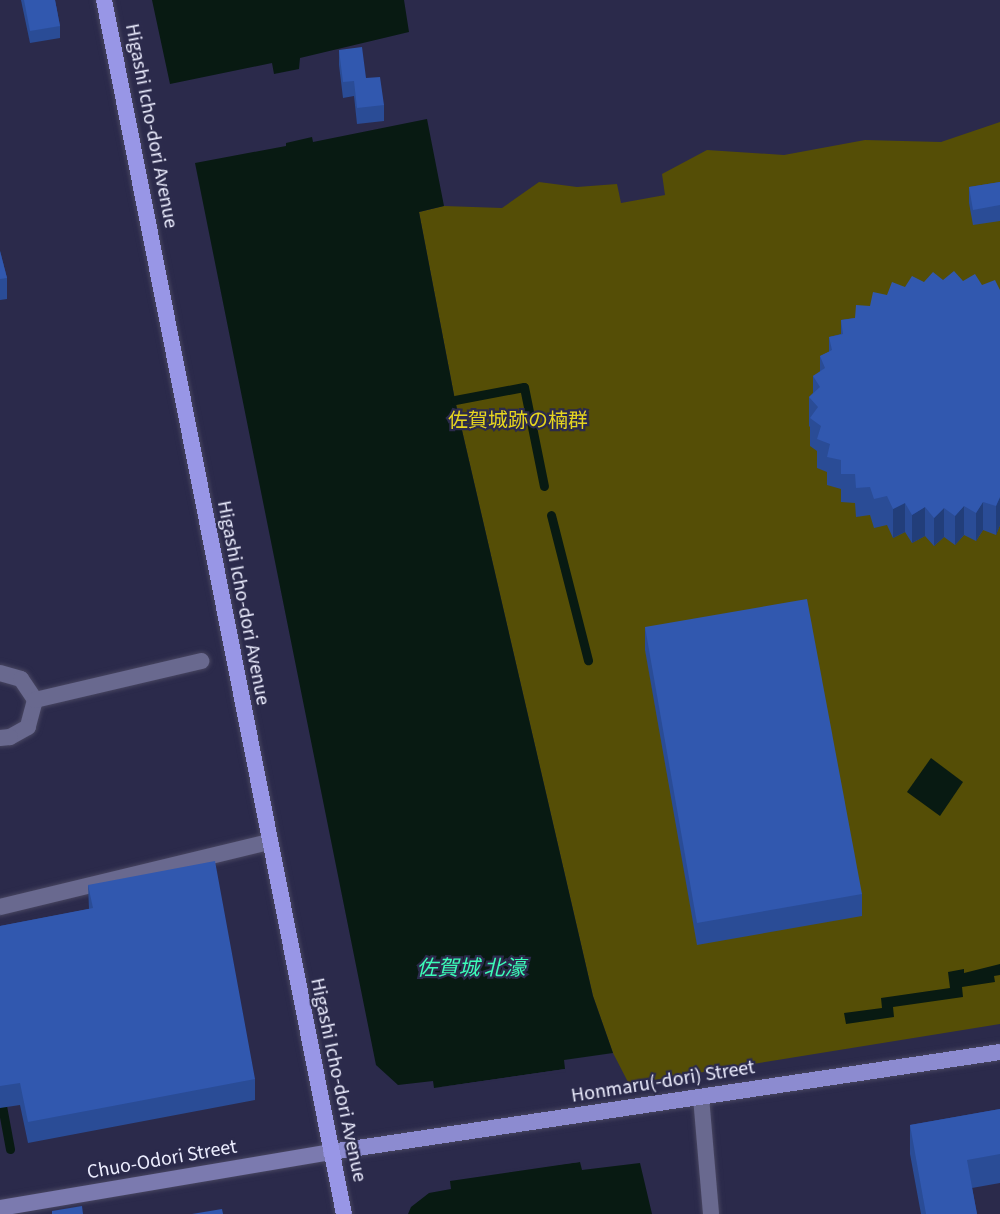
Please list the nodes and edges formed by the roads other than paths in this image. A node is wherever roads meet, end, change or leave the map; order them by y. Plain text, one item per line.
1 (104, 0) edge
2 (201, 661) dead end
3 (0, 673) edge
4 (35, 700) junction
5 (0, 738) edge
6 (268, 842) junction
7 (0, 907) edge
8 (1000, 1052) edge
9 (701, 1097) junction
10 (331, 1152) junction
11 (0, 1208) edge
12 (344, 1214) edge
13 (711, 1214) edge

1 - 6 highway, Higashi Icho-dori Avenue
2 - 4 street
3 - 4 street
4 - 5 street
6 - 7 street
6 - 10 highway, Higashi Icho-dori Avenue
8 - 9 main road, Honmaru(-dori) Street
9 - 10 main road, Honmaru(-dori) Street
9 - 13 street
10 - 11 main road, Chuo-Odori Street
10 - 12 highway, Higashi Icho-dori Avenue

